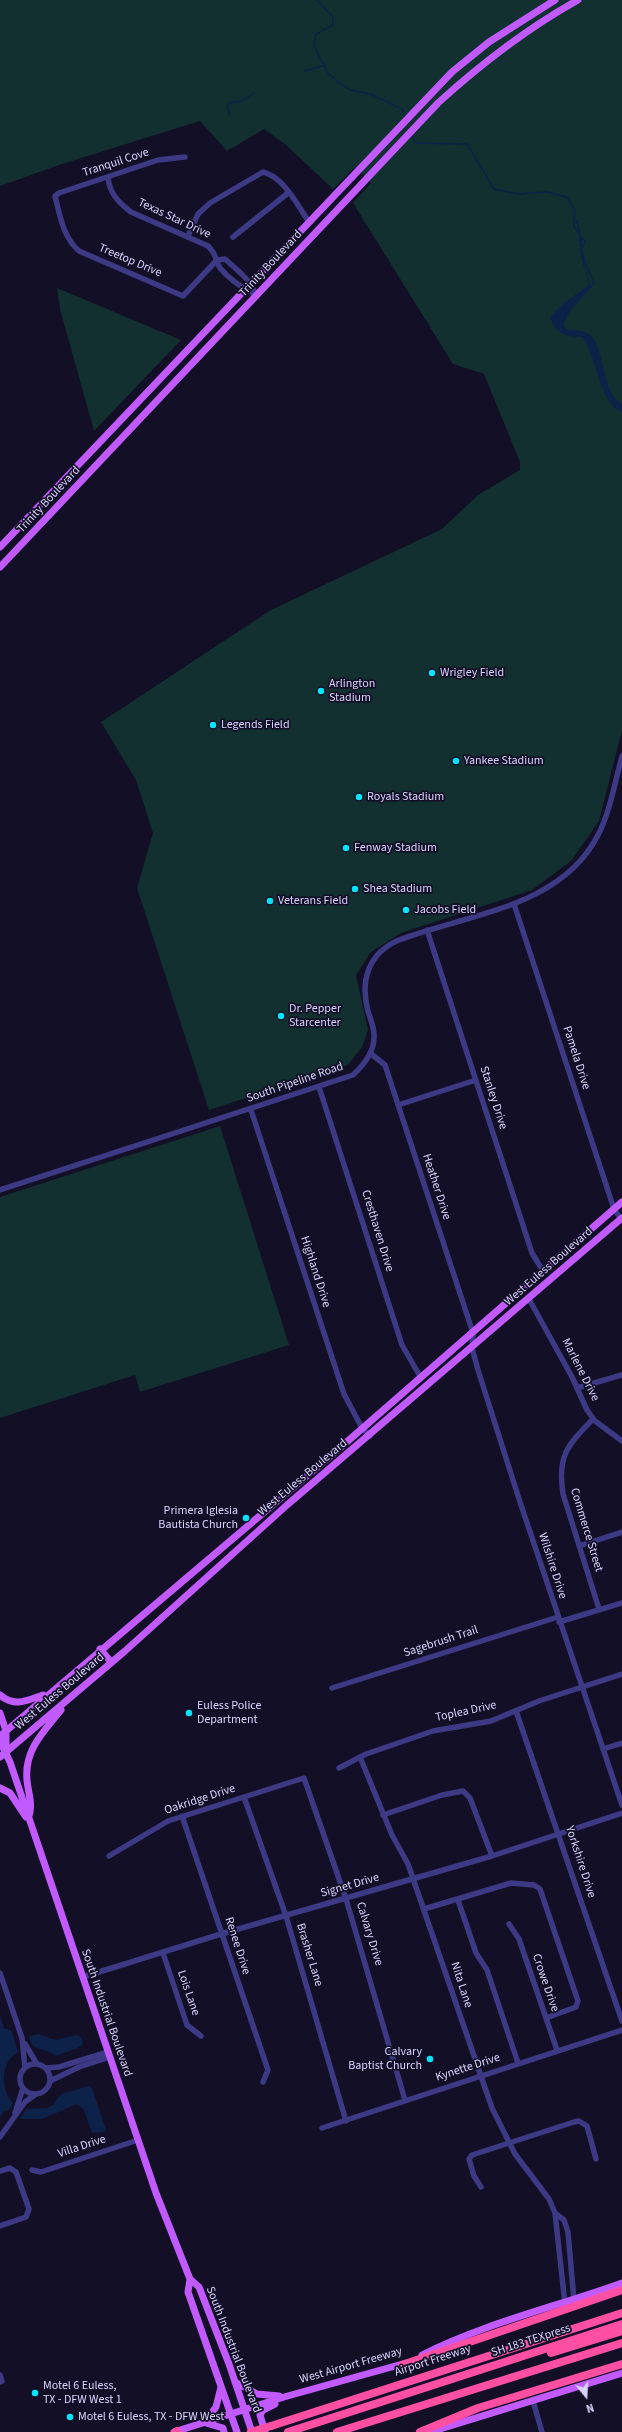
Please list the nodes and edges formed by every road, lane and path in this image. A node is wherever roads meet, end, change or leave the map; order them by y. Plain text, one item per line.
1 (555, 0) edge
2 (578, 0) edge
3 (185, 157) dead end
4 (108, 178) junction
5 (288, 193) junction
6 (55, 196) joint
7 (309, 222) junction
8 (188, 236) junction
9 (233, 237) dead end
10 (217, 260) junction
11 (226, 273) junction
12 (241, 274) junction
13 (251, 283) junction
14 (245, 290) junction
15 (256, 295) junction
16 (169, 370) junction
17 (178, 378) junction
18 (30, 516) junction
19 (40, 525) junction
20 (0, 547) edge
21 (0, 567) edge
22 (622, 756) edge
23 (514, 904) junction
24 (427, 930) junction
25 (370, 1053) junction
26 (476, 1080) junction
27 (319, 1087) junction
28 (398, 1105) junction
29 (251, 1110) junction
30 (0, 1190) edge
31 (622, 1202) edge
32 (614, 1209) junction
33 (621, 1218) edge
34 (543, 1271) junction
35 (529, 1299) junction
36 (473, 1333) junction
37 (472, 1348) junction
38 (622, 1375) edge
39 (421, 1378) junction
40 (577, 1388) junction
41 (593, 1419) junction
42 (362, 1428) junction
43 (370, 1436) junction
44 (622, 1441) edge
45 (622, 1532) edge
46 (579, 1546) junction
47 (164, 1596) junction
48 (622, 1602) edge
49 (598, 1609) junction
50 (164, 1614) junction
51 (558, 1620) junction
52 (100, 1649) junction
53 (111, 1662) junction
54 (622, 1674) edge
55 (582, 1687) junction
56 (332, 1688) dead end
57 (48, 1694) junction
58 (0, 1695) edge
59 (71, 1698) junction
60 (516, 1711) junction
61 (0, 1713) edge
62 (3, 1733) edge
63 (0, 1741) edge
64 (622, 1743) edge
65 (603, 1749) junction
66 (6, 1751) junction
67 (0, 1757) edge
68 (360, 1757) junction
69 (339, 1768) dead end
70 (304, 1778) joint
71 (0, 1788) edge
72 (244, 1797) junction
73 (622, 1805) edge
74 (622, 1813) edge
75 (383, 1815) junction
76 (29, 1816) junction
77 (182, 1816) junction
78 (32, 1826) junction
79 (559, 1832) junction
80 (109, 1856) dead end
81 (492, 1856) junction
82 (414, 1880) junction
83 (346, 1899) junction
84 (458, 1900) junction
85 (424, 1909) junction
86 (286, 1916) junction
87 (509, 1924) dead end
88 (221, 1934) junction
89 (163, 1953) junction
90 (0, 1973) edge
91 (83, 1977) junction
92 (546, 2018) junction
93 (622, 2020) edge
94 (622, 2030) edge
95 (201, 2036) dead end
96 (22, 2038) junction
97 (558, 2050) junction
98 (109, 2054) junction
99 (518, 2063) junction
100 (38, 2064) junction
101 (25, 2068) junction
102 (46, 2068) junction
103 (480, 2075) junction
104 (50, 2081) junction
105 (263, 2082) dead end
106 (23, 2088) junction
107 (36, 2094) junction
108 (405, 2100) junction
109 (13, 2117) junction
110 (346, 2121) junction
111 (322, 2128) dead end
112 (0, 2138) edge
113 (138, 2140) junction
114 (508, 2143) junction
115 (596, 2159) dead end
116 (32, 2170) dead end
117 (0, 2171) edge
118 (481, 2187) dead end
119 (555, 2213) junction
120 (0, 2226) edge
121 (190, 2279) junction
122 (622, 2283) edge
123 (622, 2290) edge
124 (622, 2295) edge
125 (574, 2301) junction
126 (565, 2304) junction
127 (622, 2313) edge
128 (622, 2324) edge
129 (622, 2331) edge
130 (501, 2333) junction
131 (621, 2343) edge
132 (622, 2364) edge
133 (402, 2365) junction
134 (622, 2373) edge
135 (0, 2375) edge
136 (0, 2382) edge
137 (235, 2382) junction
138 (221, 2386) junction
139 (287, 2396) junction
140 (533, 2401) junction
141 (245, 2409) junction
142 (231, 2414) junction
143 (205, 2422) junction
144 (175, 2432) edge
145 (224, 2432) edge
146 (237, 2432) edge
147 (251, 2432) edge
148 (265, 2432) edge
149 (288, 2432) edge
150 (304, 2432) edge
151 (337, 2432) edge
152 (420, 2432) edge
153 (430, 2432) edge
154 (542, 2432) edge

1 - 7 main road, Trinity Boulevard
2 - 15 main road, Trinity Boulevard
3 - 4 street, Tranquil Cove
4 - 6 street, Tranquil Cove
4 - 8 street, Texas Star Drive
5 - 7 street
5 - 8 street
5 - 9 street
6 - 10 street, Treetop Drive
7 - 13 main road, Trinity Boulevard
8 - 10 street, Texas Star Drive
10 - 11 street, Texas Star Drive
10 - 12 street
11 - 12 street
11 - 14 street, Texas Star Drive
12 - 13 street
13 - 14 main road, Trinity Boulevard
13 - 15 street
14 - 15 street, Texas Star Drive
14 - 16 main road, Trinity Boulevard
15 - 17 main road, Trinity Boulevard
16 - 17 main road
16 - 18 main road, Trinity Boulevard
17 - 19 main road, Trinity Boulevard
18 - 19 main road
18 - 20 main road, Trinity Boulevard
19 - 21 main road, Trinity Boulevard
22 - 23 street, South Pipeline Road
23 - 24 street, South Pipeline Road
23 - 32 street, Pamela Drive
24 - 25 street, South Pipeline Road
24 - 26 street, Stanley Drive
25 - 27 street, South Pipeline Road
25 - 28 street, Heather Drive
26 - 28 street
26 - 34 street, Stanley Drive
27 - 29 street, South Pipeline Road
27 - 39 street, Cresthaven Drive
28 - 36 street, Heather Drive
29 - 30 street, South Pipeline Road
29 - 42 street, Highland Drive
31 - 32 main road, West Euless Boulevard
32 - 33 street, Pamela Drive
32 - 34 main road, West Euless Boulevard
33 - 35 main road, West Euless Boulevard
34 - 36 main road, West Euless Boulevard
35 - 37 main road, West Euless Boulevard
35 - 40 street, Marlene Drive
36 - 37 street, Wilshire Drive
36 - 39 main road, West Euless Boulevard
37 - 43 main road, West Euless Boulevard
37 - 51 street, Wilshire Drive
38 - 40 street
39 - 42 main road, West Euless Boulevard
40 - 41 street, Marlene Drive
41 - 44 street, Marlene Drive
41 - 46 street, Commerce Street
42 - 43 street, Highland Drive
42 - 47 main road, West Euless Boulevard
43 - 50 main road, West Euless Boulevard
45 - 46 street
46 - 49 street, Commerce Street
47 - 50 main road
47 - 52 main road, West Euless Boulevard
48 - 49 street, Sagebrush Trail
49 - 51 street, Sagebrush Trail
50 - 53 main road, West Euless Boulevard
51 - 55 street, Wilshire Drive
51 - 56 street, Sagebrush Trail
52 - 53 main road
52 - 57 main road, West Euless Boulevard
53 - 59 main road, West Euless Boulevard
54 - 55 street, Toplea Drive
55 - 60 street, Toplea Drive
55 - 65 street, Wilshire Drive
57 - 58 main road
57 - 62 main road, West Euless Boulevard
59 - 66 main road, West Euless Boulevard
59 - 76 main road
60 - 68 street, Toplea Drive
60 - 79 street, Yorkshire Drive
61 - 62 main road, South Industrial Boulevard
62 - 66 main road, South Industrial Boulevard
63 - 66 main road, South Industrial Boulevard
64 - 65 street
65 - 73 street, Wilshire Drive
66 - 67 main road, West Euless Boulevard
66 - 76 main road, South Industrial Boulevard
68 - 69 street, Toplea Drive
68 - 75 street, Nita Lane
70 - 72 street, Oakridge Drive
70 - 83 street, Calvary Drive
71 - 78 main road
72 - 77 street, Oakridge Drive
72 - 86 street, Brasher Lane
74 - 79 street, Signet Drive
75 - 81 street
75 - 82 street, Nita Lane
76 - 78 main road, South Industrial Boulevard
77 - 80 street, Oakridge Drive
77 - 88 street, Renee Drive
78 - 91 main road, South Industrial Boulevard
79 - 81 street, Signet Drive
79 - 93 street, Yorkshire Drive
81 - 82 street, Signet Drive
82 - 83 street, Signet Drive
82 - 85 street, Nita Lane
83 - 86 street, Signet Drive
83 - 108 street, Calvary Drive
84 - 85 street
84 - 92 street
84 - 99 street
85 - 103 street, Nita Lane
86 - 88 street, Signet Drive
86 - 110 street, Brasher Lane
87 - 92 street, Crowe Drive
88 - 89 street, Signet Drive
88 - 105 street, Renee Drive
89 - 91 street, Signet Drive
89 - 95 street, Lois Lane
90 - 96 street
91 - 98 main road, South Industrial Boulevard
92 - 97 street, Crowe Drive
94 - 97 street, Kynette Drive
96 - 100 street
96 - 101 street
97 - 99 street, Kynette Drive
98 - 102 street
98 - 104 street
98 - 113 main road, South Industrial Boulevard
99 - 103 street, Kynette Drive
100 - 101 street
100 - 102 street
101 - 106 street
102 - 104 street
103 - 108 street, Kynette Drive
103 - 114 street, Nita Lane
104 - 107 street
106 - 107 street
106 - 109 street
107 - 109 street
108 - 110 street, Kynette Drive
109 - 112 street
110 - 111 street, Kynette Drive
113 - 116 street, Villa Drive
113 - 121 main road, South Industrial Boulevard
114 - 115 street
114 - 118 street
114 - 119 street, Nita Lane
117 - 120 street
119 - 125 street, Nita Lane
119 - 126 street, Nita Lane
121 - 137 main road, South Industrial Boulevard
121 - 138 main road, South Industrial Boulevard
122 - 125 main road, West Airport Freeway
123 - 130 highway
124 - 130 highway
125 - 126 main road, West Airport Freeway
126 - 133 main road, West Airport Freeway
127 - 147 highway, Airport Freeway, bridge
128 - 149 highway, SH 183 TEXpress
129 - 150 highway, SH 183 TEXpress
130 - 133 highway
131 - 151 highway
132 - 152 highway
133 - 139 main road, West Airport Freeway
134 - 140 main road
135 - 136 street
137 - 139 main road
137 - 141 main road, South Industrial Boulevard
138 - 142 main road, South Industrial Boulevard
138 - 143 main road
139 - 141 main road, West Airport Freeway
139 - 148 main road
140 - 153 main road
140 - 154 street
141 - 142 main road, West Airport Freeway
141 - 147 main road, South Industrial Boulevard
142 - 143 main road, West Airport Freeway
142 - 146 main road, South Industrial Boulevard
143 - 144 main road, West Airport Freeway
143 - 145 main road

